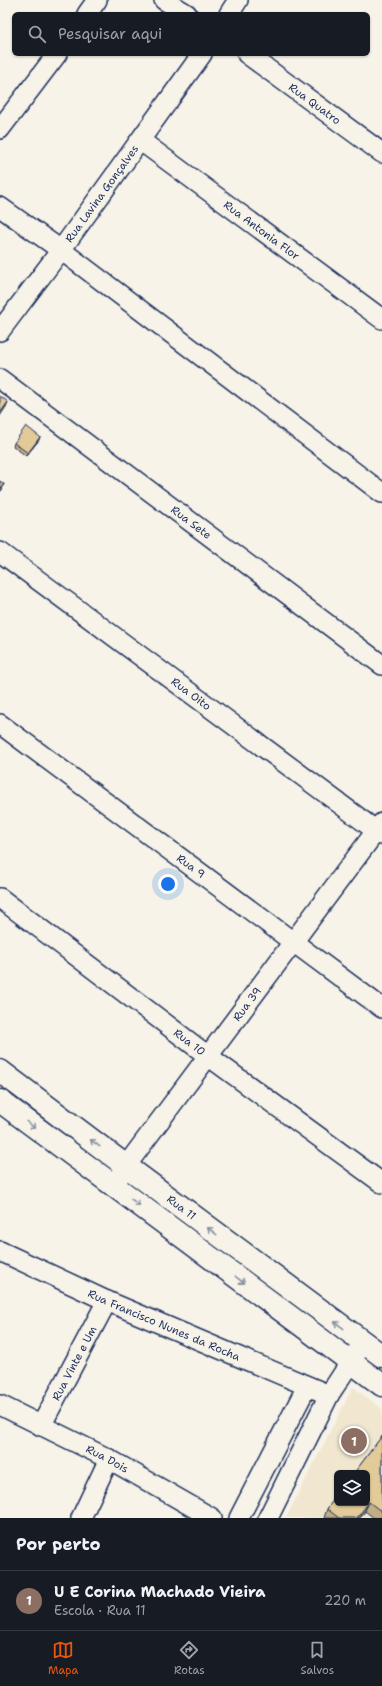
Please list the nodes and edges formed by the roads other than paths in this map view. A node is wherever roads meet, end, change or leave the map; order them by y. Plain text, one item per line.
1 (97, 0) edge
2 (164, 0) edge
3 (238, 0) edge
4 (88, 12) edge
5 (184, 12) edge
6 (230, 12) edge
7 (55, 56) edge
8 (201, 56) edge
9 (250, 56) edge
10 (0, 129) edge
11 (141, 141) junction
12 (382, 153) edge
13 (0, 207) edge
14 (61, 250) junction
15 (382, 319) edge
16 (0, 331) edge
17 (0, 379) edge
18 (382, 493) edge
19 (0, 552) edge
20 (382, 666) edge
21 (0, 724) edge
22 (380, 829) edge
23 (0, 898) edge
24 (292, 942) junction
25 (382, 1008) edge
26 (208, 1056) junction
27 (0, 1071) edge
28 (0, 1101) edge
29 (126, 1166) junction
30 (382, 1183) edge
31 (113, 1186) junction
32 (0, 1251) edge
33 (107, 1302) junction
34 (363, 1343) junction
35 (382, 1356) edge
36 (351, 1361) junction
37 (382, 1385) edge
38 (307, 1386) junction
39 (329, 1395) junction
40 (0, 1405) edge
41 (41, 1426) junction
42 (109, 1460) junction
43 (82, 1518) edge
44 (212, 1518) edge
45 (240, 1518) edge
46 (268, 1518) edge

1 - 4 street
2 - 5 street
3 - 6 street
7 - 10 street
8 - 11 street, Rua Lavina Gonçalves
9 - 12 street, Rua Quatro
11 - 14 street, Rua Lavina Gonçalves
11 - 15 street, Rua Antonia Flor
13 - 14 street
14 - 16 street, Rua Lavina Gonçalves
14 - 18 street
17 - 20 street, Rua Sete
19 - 22 street, Rua Oito
21 - 24 street, Rua 9
22 - 24 street, Rua 39
23 - 26 street, Rua 10
24 - 25 street, Rua 9
24 - 26 street, Rua 39
26 - 29 street, Rua 39
26 - 30 street, Rua 10
29 -> 27 main road, Rua 11
28 -> 31 main road, Rua 11
29 - 31 street, Rua 39
34 -> 29 main road, Rua 11
31 -> 36 main road, Rua 11
32 - 33 street, Rua Francisco Nunes da Rocha
33 - 38 street, Rua Francisco Nunes da Rocha
33 - 41 street, Rua Vinte e Um
34 - 35 main road, Rua 11
34 - 36 street
36 - 37 main road, Rua 11
36 - 39 street
38 - 39 street, Rua Francisco Nunes da Rocha
38 - 45 street
39 - 46 street
40 - 41 street, Rua Dois
41 - 42 street, Rua Dois
42 - 43 street
42 - 44 street, Rua Dois

